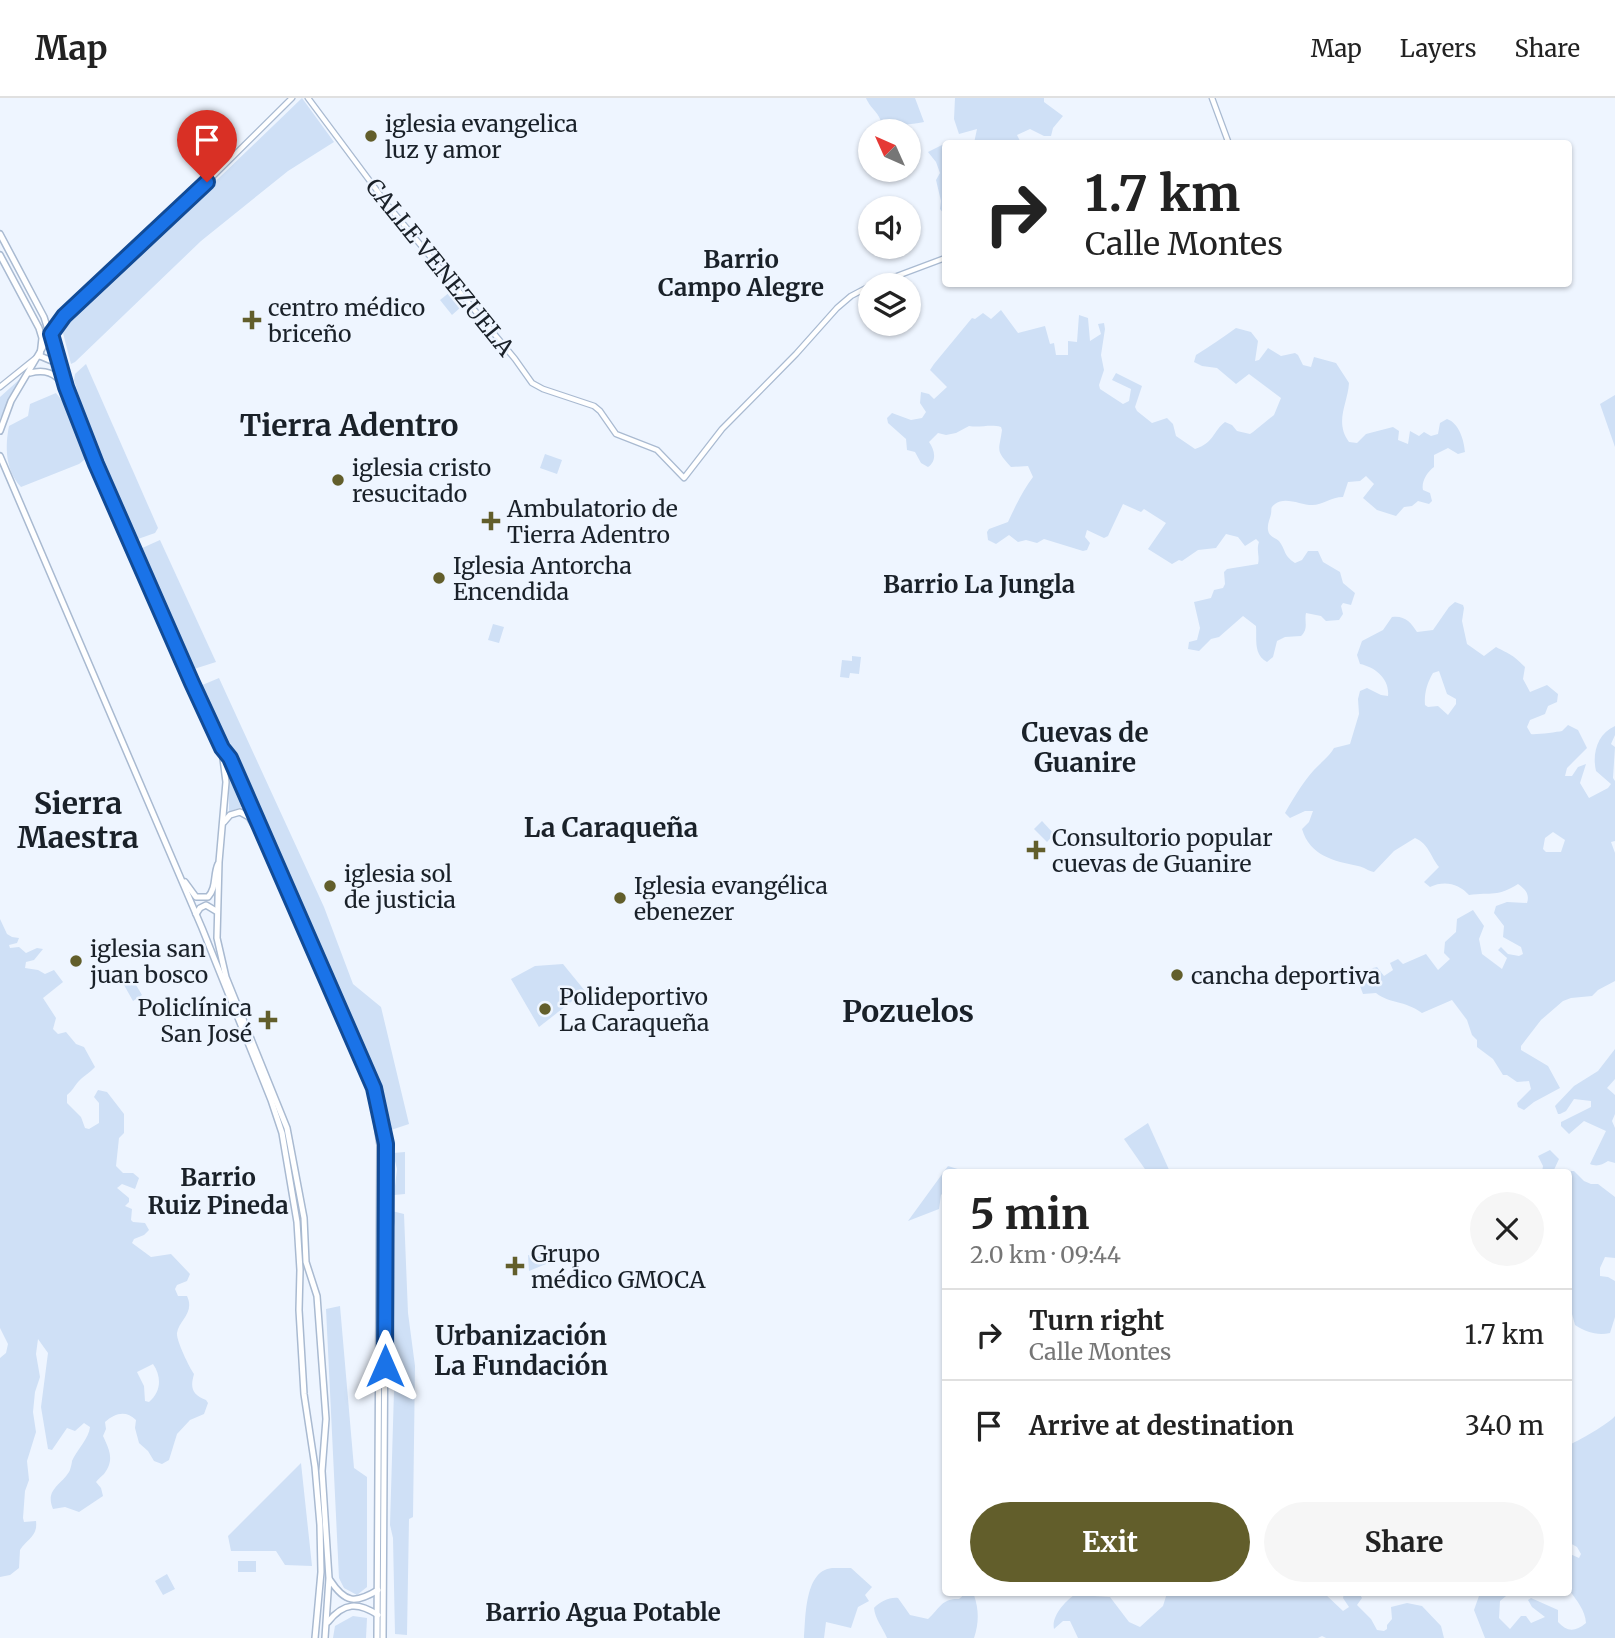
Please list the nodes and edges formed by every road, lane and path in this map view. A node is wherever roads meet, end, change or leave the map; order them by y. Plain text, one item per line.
1 (292, 98) edge
2 (308, 98) edge
3 (1212, 98) edge
4 (1228, 140) edge
5 (0, 234) edge
6 (0, 255) edge
7 (942, 259) edge
8 (905, 273) edge
9 (858, 292) edge
10 (51, 334) junction
11 (40, 356) junction
12 (59, 363) junction
13 (29, 374) junction
14 (0, 387) edge
15 (66, 387) junction
16 (0, 431) edge
17 (0, 457) edge
18 (222, 748) junction
19 (223, 828) junction
20 (170, 854) junction
21 (219, 862) junction
22 (216, 911) junction
23 (196, 914) junction
24 (330, 990) junction
25 (364, 1070) junction
26 (329, 1578) junction
27 (378, 1590) junction
28 (378, 1615) junction
29 (326, 1624) junction
30 (315, 1638) edge
31 (325, 1638) edge
32 (377, 1638) edge
33 (383, 1638) edge

1 - 10 street
2 - 9 street, CALLE VENEZUELA
3 - 4 street
5 - 10 highway
6 - 11 highway
7 - 8 street
10 - 11 highway
10 - 12 highway
11 - 12 highway
11 - 13 highway
11 - 14 street
12 - 15 highway
13 - 15 highway
13 - 16 highway
15 - 18 highway
17 - 20 highway
18 - 19 highway
18 - 24 highway
19 - 21 highway
19 - 24 highway
20 - 21 highway
20 - 23 highway
21 - 22 highway
22 - 23 highway
22 - 26 highway
23 - 30 highway
24 - 25 highway
25 - 27 highway
25 - 33 highway
26 - 27 highway
26 - 29 highway
27 - 28 highway
28 - 29 highway
28 - 32 highway
29 - 31 highway

